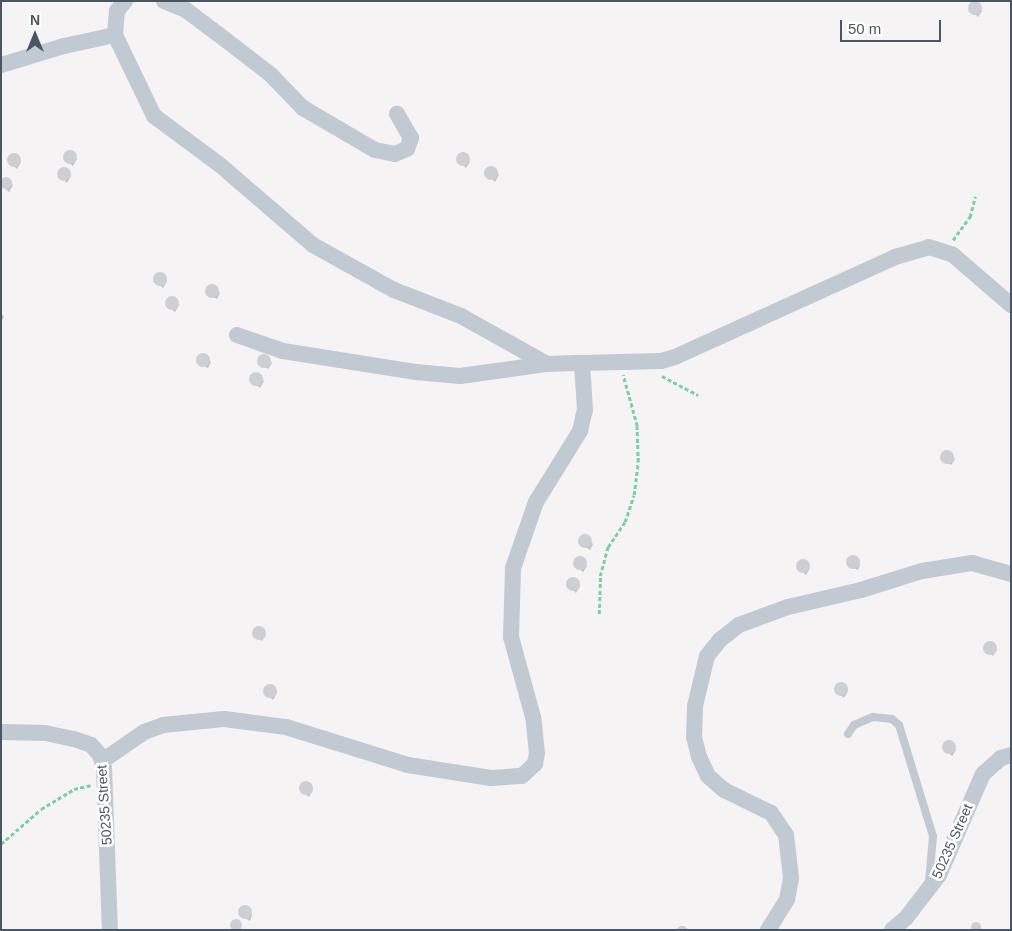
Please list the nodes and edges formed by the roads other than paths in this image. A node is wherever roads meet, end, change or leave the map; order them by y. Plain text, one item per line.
1 (126, 1) edge
2 (164, 1) edge
3 (115, 35) junction
4 (1, 65) edge
5 (397, 114) dead end
6 (1011, 305) edge
7 (237, 336) dead end
8 (582, 363) junction
9 (547, 364) junction
10 (1011, 574) edge
11 (1, 732) edge
12 (848, 734) dead end
13 (1011, 755) edge
14 (102, 761) junction
15 (928, 890) junction
16 (110, 930) edge
17 (768, 930) edge
18 (892, 930) edge

1 - 3 street
2 - 5 street
3 - 4 street
3 - 9 street
6 - 8 street
7 - 9 street
8 - 9 street
8 - 14 street
10 - 17 street
11 - 14 street, 50235 Street
12 - 15 lane
13 - 15 street, 50235 Street
14 - 16 street, 50235 Street
15 - 18 street, 50235 Street

